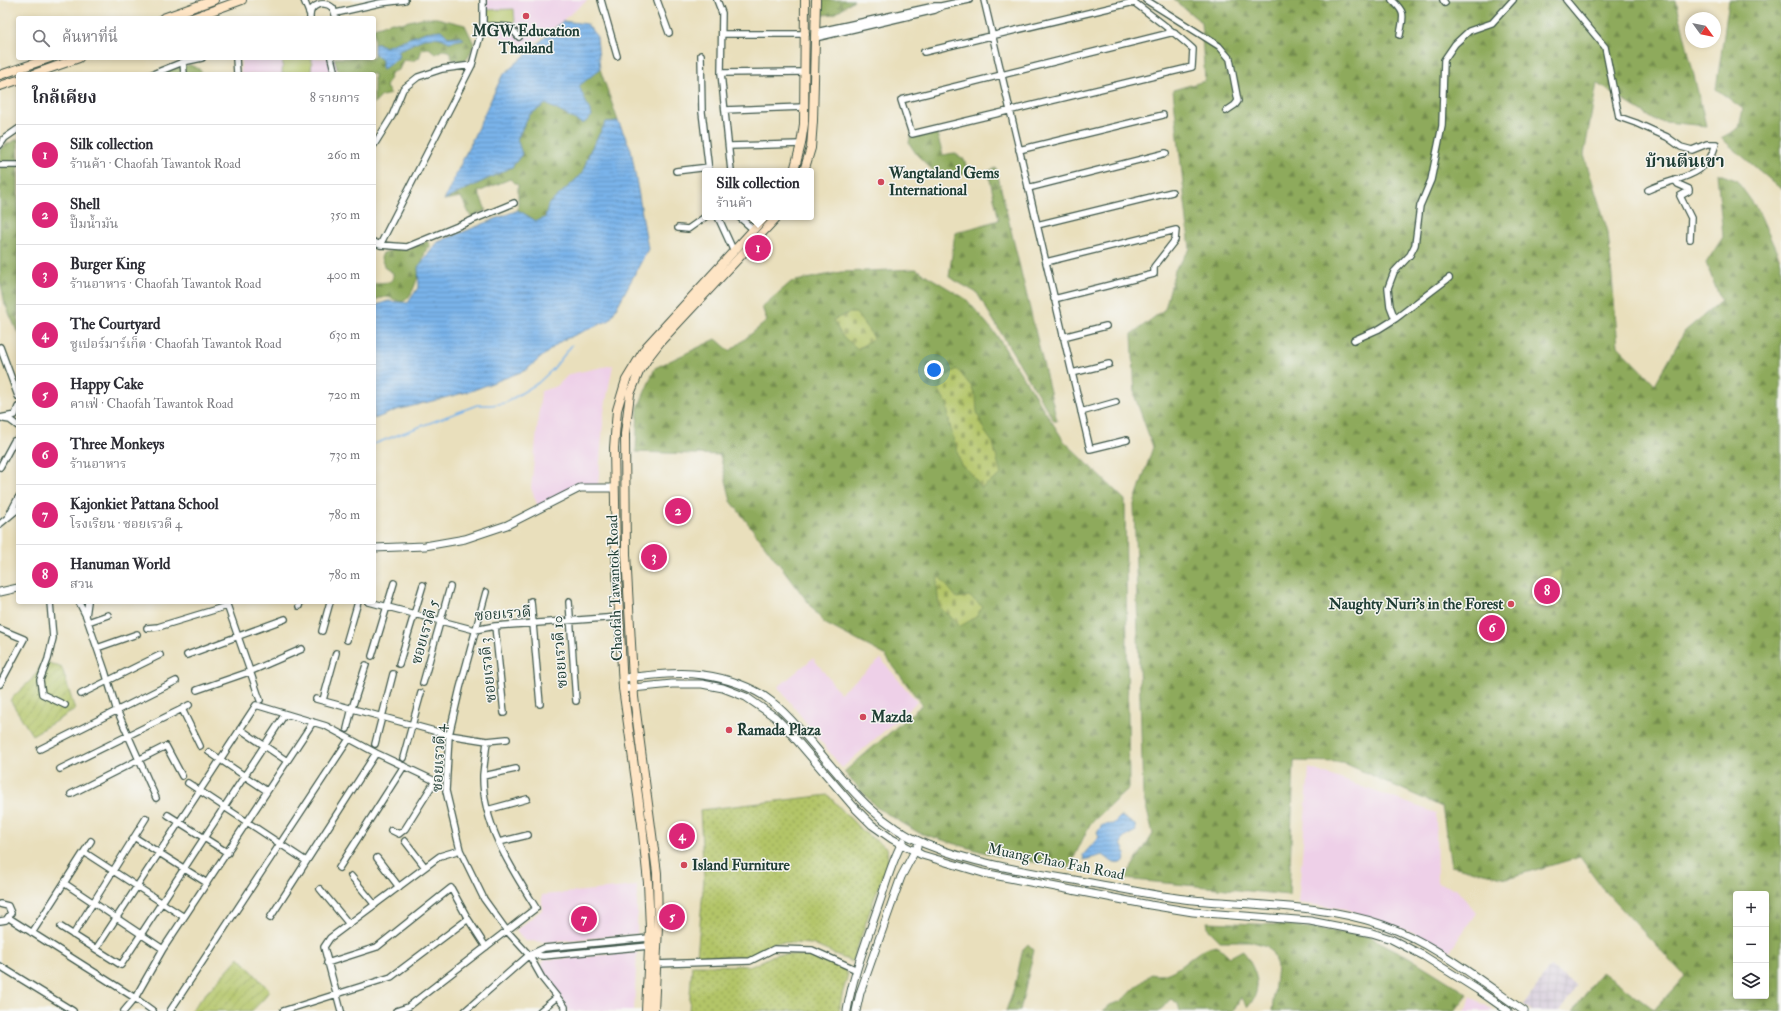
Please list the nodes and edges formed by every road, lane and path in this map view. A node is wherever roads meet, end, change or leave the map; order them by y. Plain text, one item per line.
1 (214, 0) edge
2 (242, 0) edge
3 (304, 0) edge
4 (331, 0) edge
5 (405, 0) edge
6 (483, 0) edge
7 (601, 0) edge
8 (657, 0) edge
9 (805, 0) edge
10 (816, 0) edge
11 (969, 0) edge
12 (984, 0) edge
13 (1146, 0) edge
14 (1392, 0) edge
15 (1513, 0) edge
16 (1566, 0) edge
17 (720, 1) edge
18 (1132, 1) edge
19 (223, 3) edge
20 (335, 13) edge
21 (169, 16) edge
22 (196, 16) edge
23 (310, 16) edge
24 (483, 25) junction
25 (1174, 32) junction
26 (669, 33) dead end
27 (722, 34) junction
28 (806, 34) junction
29 (815, 35) junction
30 (1400, 35) dead end
31 (992, 36) junction
32 (520, 37) dead end
33 (924, 52) dead end
34 (701, 55) dead end
35 (617, 56) dead end
36 (44, 60) edge
37 (73, 60) edge
38 (192, 60) edge
39 (236, 60) edge
40 (332, 60) edge
41 (183, 62) junction
42 (32, 64) junction
43 (472, 64) junction
44 (34, 72) edge
45 (40, 72) edge
46 (158, 72) edge
47 (184, 72) edge
48 (237, 72) edge
49 (334, 72) edge
50 (805, 72) junction
51 (721, 73) junction
52 (0, 75) edge
53 (1001, 75) junction
54 (16, 81) edge
55 (0, 86) edge
56 (804, 107) junction
57 (725, 110) junction
58 (1226, 110) dead end
59 (1009, 111) junction
60 (1163, 115) dead end
61 (16, 130) edge
62 (376, 142) edge
63 (801, 144) junction
64 (0, 145) edge
65 (729, 146) junction
66 (1018, 150) junction
67 (1166, 153) dead end
68 (0, 165) edge
69 (16, 165) edge
70 (709, 168) edge
71 (730, 168) edge
72 (795, 168) edge
73 (805, 168) edge
74 (702, 169) edge
75 (676, 171) dead end
76 (1675, 180) junction
77 (1028, 188) junction
78 (1648, 190) dead end
79 (1172, 192) dead end
80 (514, 203) dead end
81 (702, 219) edge
82 (719, 220) edge
83 (742, 220) edge
84 (762, 220) edge
85 (774, 220) edge
86 (1037, 225) junction
87 (678, 228) dead end
88 (754, 230) junction
89 (1690, 239) dead end
90 (376, 243) edge
91 (380, 245) junction
92 (734, 252) junction
93 (1046, 262) junction
94 (1449, 278) dead end
95 (1054, 299) junction
96 (1395, 319) junction
97 (1106, 326) dead end
98 (1063, 337) junction
99 (1354, 340) dead end
100 (0, 347) edge
101 (1109, 364) dead end
102 (1072, 374) junction
103 (16, 391) edge
104 (1116, 402) dead end
105 (16, 412) edge
106 (1081, 412) junction
107 (0, 418) edge
108 (16, 424) edge
109 (1127, 440) dead end
110 (14, 441) dead end
111 (0, 468) edge
112 (625, 487) junction
113 (614, 488) junction
114 (16, 502) edge
115 (16, 511) edge
116 (9, 517) junction
117 (0, 524) edge
118 (376, 548) edge
119 (394, 583) dead end
120 (423, 586) dead end
121 (450, 587) dead end
122 (16, 588) edge
123 (0, 592) edge
124 (486, 592) dead end
125 (531, 601) dead end
126 (569, 602) dead end
127 (50, 604) edge
128 (80, 604) edge
129 (88, 604) edge
130 (227, 604) edge
131 (329, 604) edge
132 (357, 604) edge
133 (376, 604) edge
134 (387, 606) junction
135 (415, 613) junction
136 (108, 616) dead end
137 (619, 617) junction
138 (87, 619) junction
139 (286, 619) dead end
140 (441, 620) junction
141 (570, 620) junction
142 (533, 624) junction
143 (495, 626) junction
144 (147, 628) dead end
145 (0, 629) edge
146 (475, 630) junction
147 (322, 631) dead end
148 (137, 634) dead end
149 (238, 637) junction
150 (346, 640) dead end
151 (97, 648) junction
152 (302, 649) dead end
153 (336, 653) dead end
154 (160, 655) dead end
155 (187, 655) dead end
156 (372, 656) dead end
157 (399, 664) dead end
158 (366, 665) dead end
159 (249, 672) junction
160 (393, 674) dead end
161 (623, 678) junction
162 (633, 678) junction
163 (108, 681) junction
164 (176, 681) dead end
165 (423, 683) dead end
166 (0, 684) edge
167 (633, 688) junction
168 (623, 689) junction
169 (197, 690) dead end
170 (421, 693) dead end
171 (81, 694) dead end
172 (316, 699) dead end
173 (260, 700) dead end
174 (323, 700) junction
175 (576, 701) dead end
176 (540, 704) dead end
177 (65, 705) dead end
178 (189, 705) dead end
179 (352, 708) junction
180 (182, 709) junction
181 (116, 710) junction
182 (504, 713) dead end
183 (285, 714) junction
184 (382, 716) junction
185 (313, 722) junction
186 (411, 725) junction
187 (240, 729) junction
188 (347, 729) dead end
189 (449, 735) junction
190 (128, 736) junction
191 (349, 739) junction
192 (508, 739) dead end
193 (487, 741) junction
194 (375, 744) dead end
195 (200, 746) dead end
196 (264, 746) junction
197 (40, 748) dead end
198 (209, 752) dead end
199 (376, 753) junction
200 (403, 758) dead end
201 (220, 760) junction
202 (139, 761) junction
203 (287, 761) junction
204 (404, 766) junction
205 (60, 769) dead end
206 (516, 769) dead end
207 (182, 776) dead end
208 (245, 776) junction
209 (483, 776) junction
210 (188, 783) dead end
211 (200, 790) junction
212 (267, 791) junction
213 (71, 794) dead end
214 (156, 798) dead end
215 (526, 799) dead end
216 (224, 807) junction
217 (487, 810) junction
218 (168, 815) dead end
219 (146, 818) dead end
220 (179, 822) junction
221 (247, 822) junction
222 (390, 830) dead end
223 (528, 835) dead end
224 (907, 835) junction
225 (134, 837) junction
226 (204, 838) junction
227 (91, 841) dead end
228 (405, 841) dead end
229 (499, 842) junction
230 (920, 842) junction
231 (280, 844) junction
232 (902, 844) junction
233 (460, 850) junction
234 (915, 851) junction
235 (84, 852) junction
236 (159, 853) junction
237 (228, 853) junction
238 (377, 858) dead end
239 (306, 861) junction
240 (984, 862) junction
241 (426, 867) junction
242 (339, 868) dead end
243 (184, 869) junction
244 (113, 870) junction
245 (983, 873) junction
246 (351, 876) dead end
247 (64, 883) junction
248 (207, 883) junction
249 (137, 887) junction
250 (399, 887) junction
251 (320, 889) dead end
252 (93, 902) junction
253 (162, 903) junction
254 (0, 904) edge
255 (374, 905) junction
256 (117, 917) junction
257 (184, 917) junction
258 (9, 918) junction
259 (270, 918) dead end
260 (468, 920) junction
261 (0, 922) edge
262 (349, 924) junction
263 (62, 927) dead end
264 (507, 931) junction
265 (1401, 932) junction
266 (32, 933) junction
267 (73, 934) junction
268 (141, 935) junction
269 (649, 942) junction
270 (1398, 943) junction
271 (486, 947) junction
272 (96, 949) junction
273 (163, 950) junction
274 (528, 955) junction
275 (327, 963) junction
276 (656, 964) junction
277 (0, 966) edge
278 (857, 970) junction
279 (337, 995) junction
280 (558, 997) junction
281 (135, 998) junction
282 (73, 1011) edge
283 (124, 1011) edge
284 (153, 1011) edge
285 (170, 1011) edge
286 (283, 1011) edge
287 (341, 1011) edge
288 (396, 1011) edge
289 (465, 1011) edge
290 (540, 1011) edge
291 (564, 1011) edge
292 (646, 1011) edge
293 (654, 1011) edge
294 (847, 1011) edge
295 (856, 1011) edge
296 (1508, 1011) edge
297 (1524, 1011) edge

1 - 21 main road
2 - 19 main road
3 - 23 street
4 - 20 street
5 - 20 street
6 - 24 street
7 - 35 street
8 - 26 street
9 - 28 main road
10 - 29 main road
11 - 29 street
12 - 31 street
13 - 58 street
14 - 30 street
15 - 96 street
16 - 76 street
17 - 27 street
18 - 25 street
18 - 31 street
19 - 22 main road
20 - 23 street
24 - 32 street
24 - 43 street
25 - 53 street
25 - 59 street
27 - 28 street
27 - 51 street
28 - 50 main road
29 - 73 main road
31 - 33 street
31 - 53 street
34 - 70 street
36 - 42 main road
37 - 45 main road
38 - 41 street
39 - 48 street
40 - 49 street
41 - 46 street
41 - 47 street
42 - 44 main road
42 - 52 main road
43 - 62 street
43 - 91 street
50 - 51 street
50 - 56 main road
51 - 57 street
53 - 59 street
53 - 59 street
54 - 55 main road
56 - 57 street
56 - 63 main road
57 - 65 street
59 - 66 street
60 - 66 street
61 - 64 street
63 - 65 street
63 - 72 main road
65 - 71 street
66 - 77 street
67 - 77 street
68 - 69 street
74 - 75 street
76 - 78 street
76 - 89 street
77 - 86 street
79 - 86 street
80 - 91 street
81 - 87 street
82 - 92 street
83 - 88 street
84 - 88 main road, Chaofah Tawantok Road
85 - 112 main road, Chaofah Tawantok Road
86 - 93 street
88 - 92 main road, Chaofah Tawantok Road
90 - 91 street
92 - 113 main road, Chaofah Tawantok Road
93 - 95 street
93 - 95 street
94 - 96 street
95 - 98 street
96 - 99 street
97 - 98 street
98 - 102 street
100 - 103 street
101 - 102 street
102 - 106 street
104 - 106 street
105 - 107 street
106 - 109 street
107 - 108 street
110 - 111 street
112 - 113 main road
112 - 162 main road, Chaofah Tawantok Road
113 - 118 street
113 - 137 main road, Chaofah Tawantok Road
114 - 116 street
115 - 116 street
116 - 117 street
119 - 134 street
120 - 135 street
121 - 140 street, ซอยเรวดี 5
122 - 123 street
124 - 146 street, ซอยเรวดี 4
125 - 142 street
126 - 141 street, ซอยเรวดี 10
127 - 177 street
128 - 138 street
129 - 138 street
130 - 144 street
130 - 149 street
131 - 147 street
132 - 150 street
133 - 134 street, ซอยเรวดี
134 - 135 street, ซอยเรวดี
134 - 156 street
135 - 140 street, ซอยเรวดี
135 - 157 street
136 - 138 street
137 - 141 street, ซอยเรวดี
137 - 161 main road, Chaofah Tawantok Road
138 - 151 street
139 - 149 street
140 - 146 street, ซอยเรวดี
140 - 165 street, ซอยเรวดี 5
141 - 142 street, ซอยเรวดี
141 - 175 street, ซอยเรวดี 10
142 - 143 street, ซอยเรวดี
142 - 176 street
143 - 146 street, ซอยเรวดี
143 - 182 street, ซอยเรวดี 3
145 - 166 street
146 - 189 street, ซอยเรวดี 4
148 - 151 street
149 - 155 street
149 - 159 street
151 - 163 street
152 - 159 street
153 - 174 street
154 - 163 street
158 - 179 street
159 - 169 street
159 - 173 street
160 - 184 street
161 - 162 street, Muang Chao Fah Road
161 - 168 main road, Chaofah Tawantok Road
162 - 167 main road, Chaofah Tawantok Road
162 - 224 street, Muang Chao Fah Road
163 - 171 street
163 - 181 street
164 - 181 street
167 - 168 street, Muang Chao Fah Road
167 - 232 street, Muang Chao Fah Road
167 - 276 main road, Chaofah Tawantok Road
168 - 269 main road, Chaofah Tawantok Road
170 - 186 street
172 - 174 street
174 - 179 street
178 - 180 street
179 - 184 street
179 - 188 street
180 - 190 street
180 - 195 street
181 - 190 street
181 - 197 street
183 - 185 street
183 - 187 street
183 - 196 street
184 - 186 street
184 - 194 street
185 - 191 street
185 - 203 street
186 - 189 street
186 - 200 street
187 - 196 street
187 - 201 street
189 - 193 street
189 - 233 street, ซอยเรวดี 4
190 - 202 street
190 - 205 street
191 - 199 street
191 - 231 street
192 - 193 street
193 - 209 street
196 - 203 street
196 - 208 street
198 - 201 street
199 - 204 street
199 - 239 street
201 - 208 street
201 - 211 street
202 - 207 street
202 - 213 street
202 - 214 street
203 - 212 street
204 - 222 street
204 - 242 street
206 - 209 street
208 - 212 street
208 - 216 street
209 - 217 street
210 - 211 street
211 - 216 street
211 - 220 street
212 - 221 street
215 - 217 street
216 - 221 street
216 - 226 street
217 - 229 street
218 - 220 street
219 - 225 street
220 - 226 street
220 - 236 street
221 - 231 street
221 - 237 street
223 - 229 street
224 - 230 street, Muang Chao Fah Road
224 - 232 street
225 - 236 street
225 - 244 street
226 - 237 street
226 - 243 street
227 - 235 street
228 - 241 street
229 - 264 street
230 - 234 street
230 - 240 street, Muang Chao Fah Road
231 - 239 street
231 - 285 street
232 - 234 street, Muang Chao Fah Road
232 - 278 street
233 - 241 street
233 - 264 street, ซอยเรวดี 4
234 - 245 street, Muang Chao Fah Road
234 - 295 street
235 - 244 street
235 - 247 street
236 - 243 street
236 - 249 street
237 - 248 street
238 - 250 street
239 - 259 street
240 - 245 street
240 - 265 street, Muang Chao Fah Road
241 - 250 street
243 - 248 street
243 - 253 street
244 - 249 street
244 - 252 street
245 - 270 street, Muang Chao Fah Road
246 - 255 street
247 - 252 street
247 - 266 street
248 - 257 street
249 - 253 street
249 - 256 street
250 - 255 street
251 - 262 street
252 - 256 street
252 - 267 street
253 - 257 street
253 - 268 street
254 - 258 street
255 - 262 street
256 - 268 street
256 - 272 street
257 - 273 street
258 - 261 street
258 - 266 street
260 - 271 street
260 - 275 street
260 - 279 street
262 - 275 street
263 - 267 street
264 - 271 street
264 - 274 street, ซอยเรวดี 4
265 - 270 street
265 - 297 street, Muang Chao Fah Road
266 - 281 street
267 - 272 street
268 - 272 street
268 - 273 street
269 - 274 street
269 - 292 main road, Chaofah Tawantok Road
270 - 296 street, Muang Chao Fah Road
271 - 288 street
273 - 281 street
274 - 280 street, ซอยเรวดี 4
274 - 289 street
275 - 279 street
276 - 278 street
276 - 293 main road, Chaofah Tawantok Road
277 - 282 street
278 - 294 street
279 - 286 street
279 - 287 street
280 - 290 street
280 - 291 street, ซอยเรวดี 4
281 - 283 street
281 - 284 street

